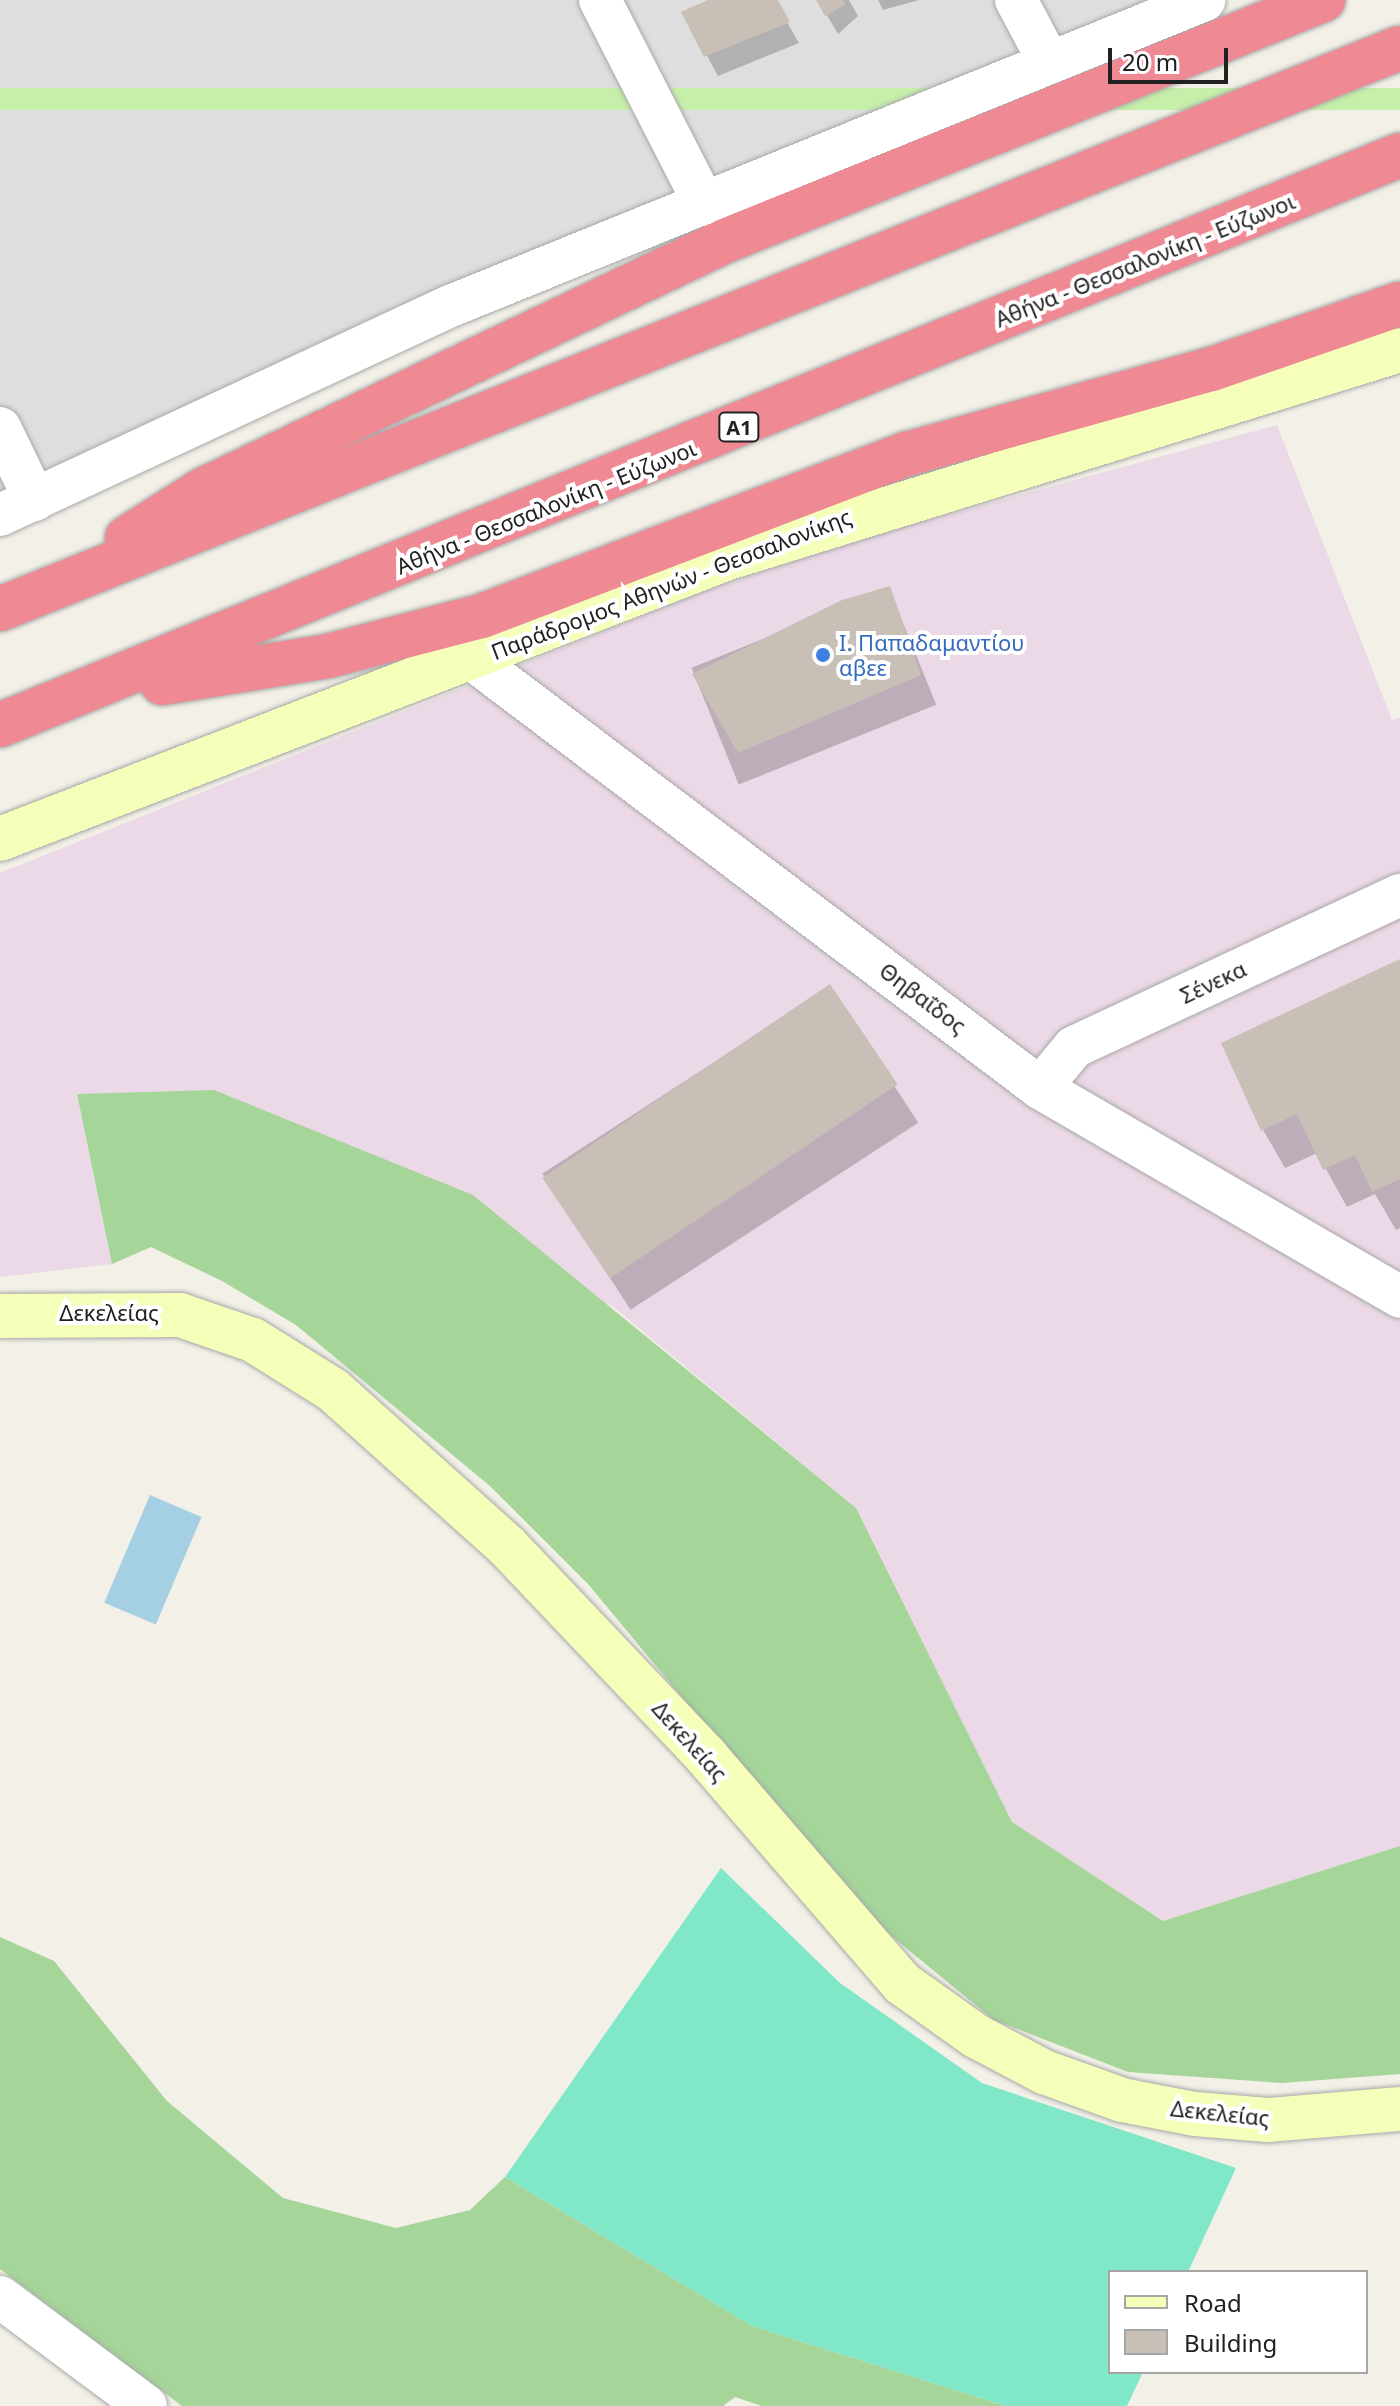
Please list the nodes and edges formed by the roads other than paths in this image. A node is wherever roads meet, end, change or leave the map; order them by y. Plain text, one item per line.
1 (600, 0) edge
2 (1016, 0) edge
3 (1205, 0) edge
4 (1323, 0) edge
5 (1400, 48) edge
6 (1049, 62) junction
7 (1400, 155) edge
8 (705, 205) junction
9 (1400, 304) edge
10 (1400, 350) edge
11 (0, 428) edge
12 (18, 507) edge
13 (44, 592) junction
14 (0, 609) edge
15 (472, 659) junction
16 (76, 696) junction
17 (0, 725) edge
18 (0, 839) edge
19 (1400, 895) edge
20 (1040, 1088) junction
21 (1400, 1297) edge
22 (0, 1316) edge
23 (1400, 2109) edge
24 (0, 2297) edge
25 (146, 2406) edge

1 - 8 street
2 - 6 street
3 - 6 street
4 - 13 highway
5 - 13 highway
6 - 8 street
7 - 16 highway, Αθήνα - Θεσσαλονίκη - Εύζωνοι / Α1
8 - 12 street
9 - 16 highway
10 - 15 main road, Παράδρομος Αθηνών - Θεσσαλονίκης
11 - 12 street
13 - 14 highway
15 - 18 main road, Παράδρομος Αθηνών - Θεσσαλονίκης
15 - 20 street, Θηβαΐδος
16 - 17 highway, Αθήνα - Θεσσαλονίκη - Εύζωνοι / Α1
19 - 20 street, Σένεκα
20 - 21 street, Θηβαΐδος
22 - 23 main road, Δεκελείας
24 - 25 street

